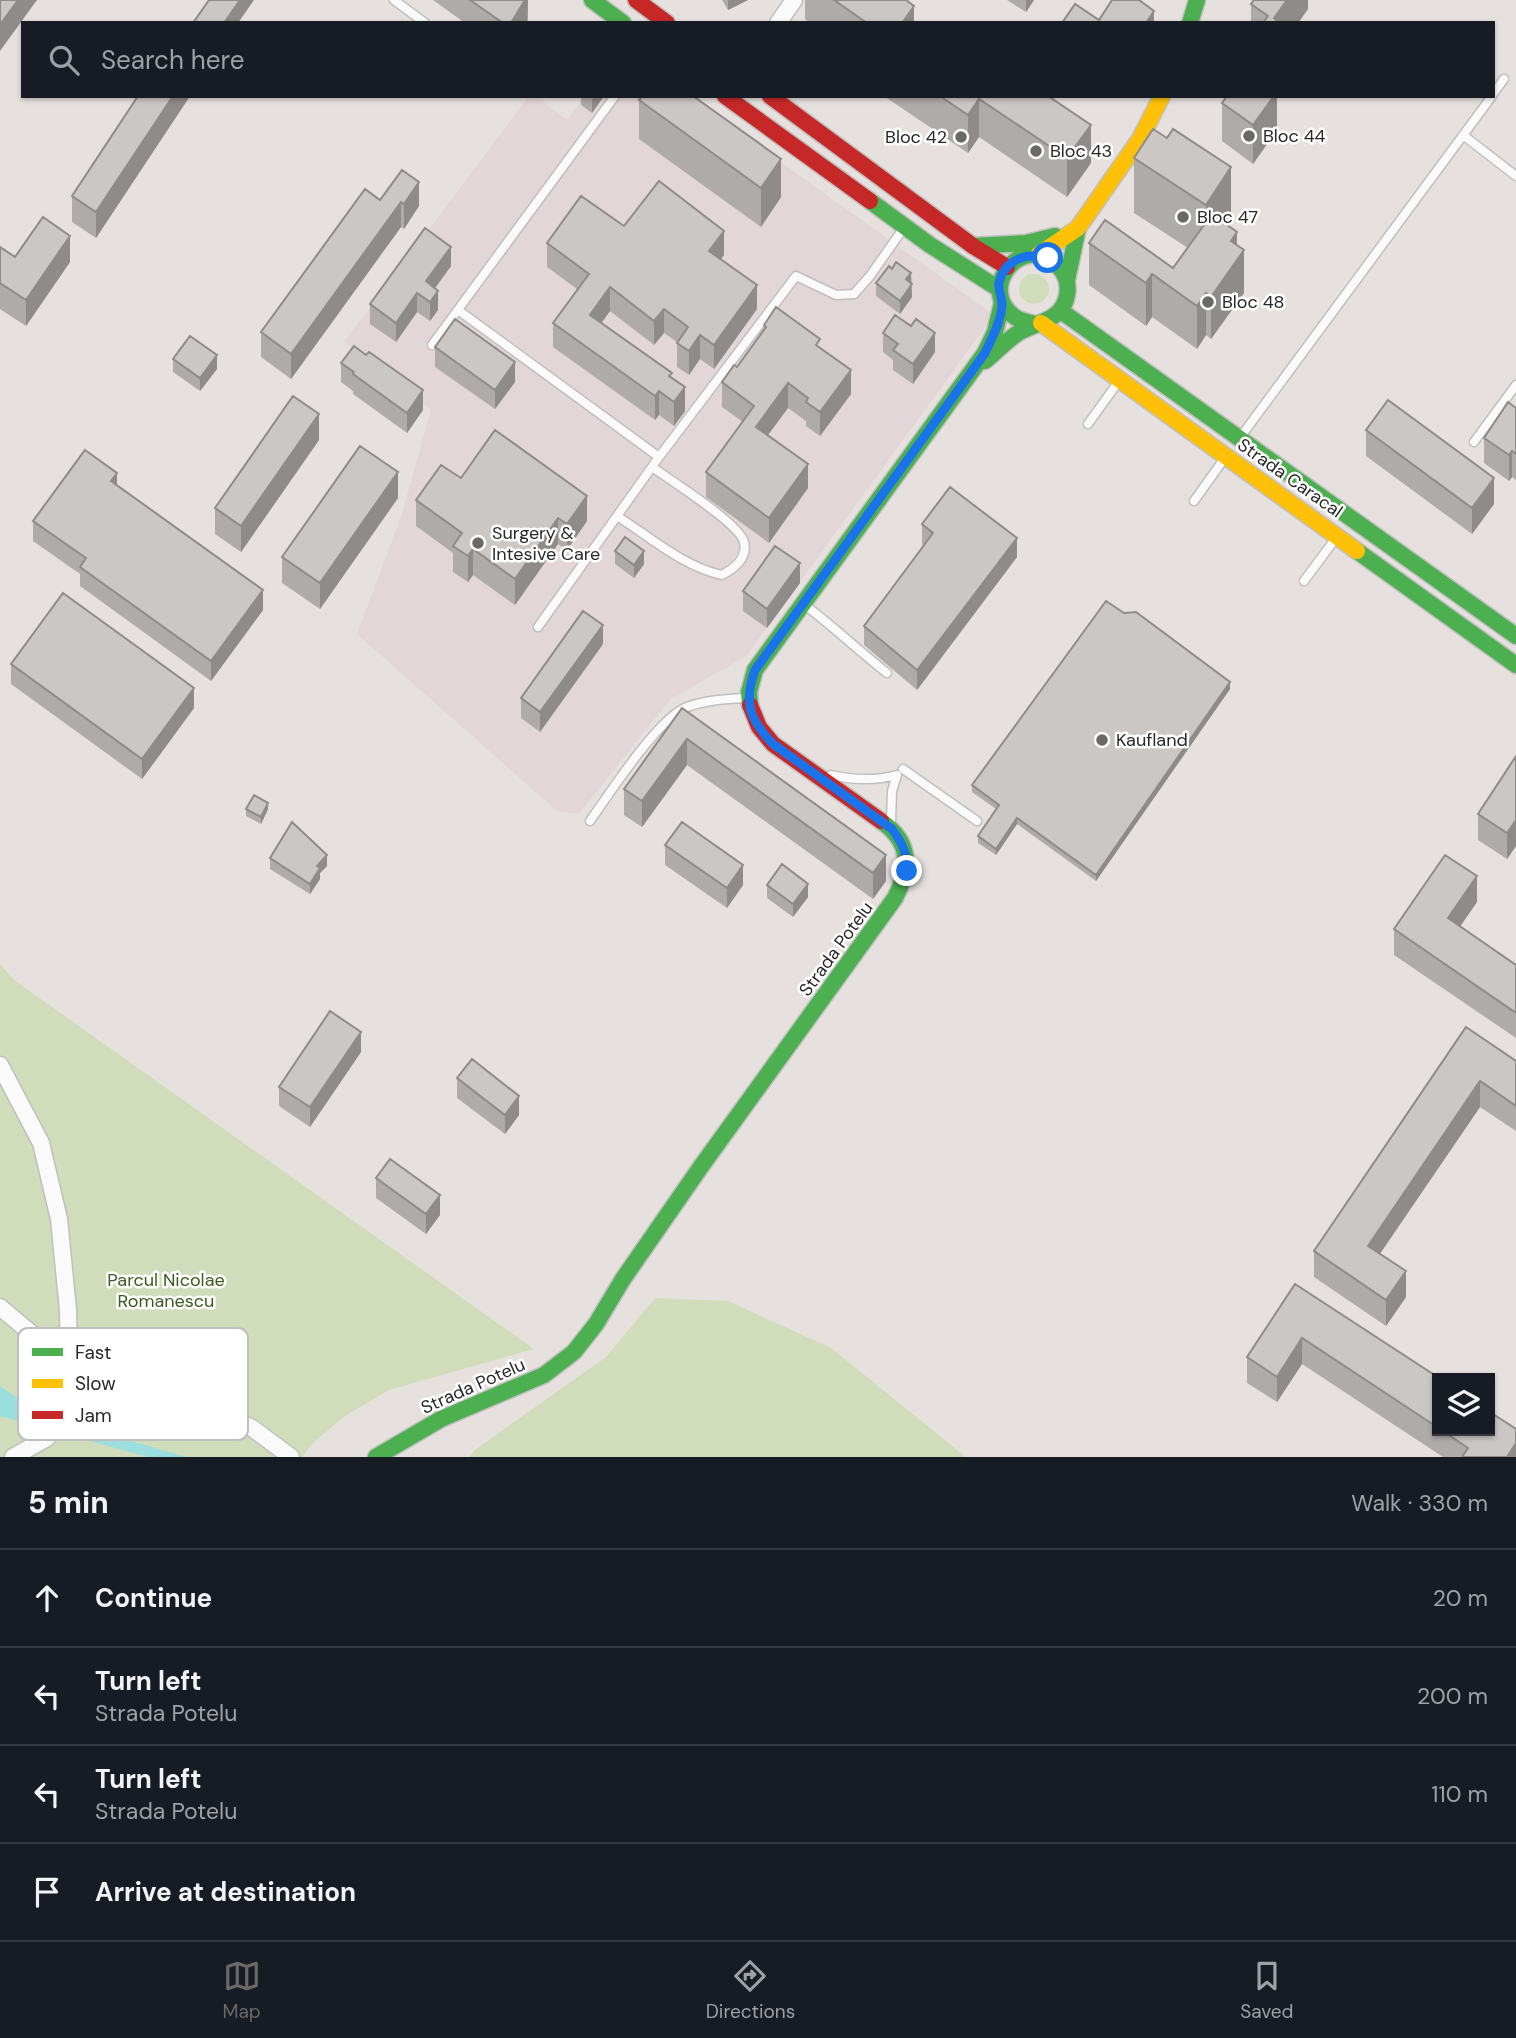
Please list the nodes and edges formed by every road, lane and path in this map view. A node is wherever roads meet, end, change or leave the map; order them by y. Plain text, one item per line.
1 (394, 0) edge
2 (592, 0) edge
3 (636, 0) edge
4 (794, 0) edge
5 (1197, 0) edge
6 (422, 21) edge
7 (620, 21) edge
8 (664, 21) edge
9 (779, 21) edge
10 (1191, 21) edge
11 (1504, 79) dead end
12 (1495, 91) edge
13 (614, 98) edge
14 (729, 98) edge
15 (773, 98) edge
16 (1161, 98) edge
17 (1490, 98) edge
18 (1463, 135) junction
19 (1516, 176) edge
20 (904, 227) junction
21 (1078, 228) junction
22 (973, 246) junction
23 (1038, 255) junction
24 (1007, 267) junction
25 (1067, 280) junction
26 (1000, 296) junction
27 (458, 310) junction
28 (1061, 311) junction
29 (1038, 323) junction
30 (432, 345) dead end
31 (1075, 347) junction
32 (968, 378) junction
33 (1120, 380) junction
34 (1516, 385) edge
35 (1088, 424) dead end
36 (1240, 438) junction
37 (1474, 442) dead end
38 (659, 457) junction
39 (1226, 457) junction
40 (652, 467) junction
41 (1194, 501) dead end
42 (617, 516) junction
43 (1338, 536) junction
44 (1304, 581) dead end
45 (803, 604) junction
46 (538, 627) dead end
47 (1516, 636) edge
48 (1516, 665) edge
49 (887, 673) dead end
50 (749, 697) junction
51 (803, 765) junction
52 (903, 769) dead end
53 (590, 821) dead end
54 (977, 821) dead end
55 (892, 829) junction
56 (0, 1065) edge
57 (0, 1307) edge
58 (25, 1328) edge
59 (68, 1328) edge
60 (248, 1426) edge
61 (43, 1440) edge
62 (0, 1451) edge
63 (17, 1455) edge
64 (291, 1457) edge
65 (376, 1457) edge

1 - 6 lane
2 - 7 main road
3 - 8 main road
4 - 9 street
5 - 10 main road
11 - 12 lane
13 - 27 lane
14 - 20 main road
15 - 22 main road
16 - 21 main road
17 - 18 lane
18 - 19 lane
18 - 36 lane
20 - 26 main road
20 - 38 lane
21 - 22 main road
21 - 23 main road
21 - 25 main road
22 - 24 main road
23 - 24 main road
23 - 25 main road
24 - 26 main road
25 - 28 main road
26 - 29 main road
26 - 32 main road
27 - 30 lane
27 - 38 lane
28 - 29 main road
28 - 36 main road, Strada Caracal
29 - 31 main road, Strada Caracal
29 - 32 main road
31 - 32 main road
31 - 33 main road, Strada Caracal
32 - 45 main road
33 - 35 lane
33 - 39 main road, Strada Caracal
34 - 37 lane
36 - 39 lane
36 - 47 main road, Strada Caracal
38 - 40 lane
39 - 41 lane
39 - 43 main road, Strada Caracal
40 - 42 lane
40 - 42 lane
42 - 46 lane
43 - 44 lane
43 - 48 main road, Strada Caracal
45 - 49 lane
45 - 50 main road
50 - 51 main road, Strada Potelu
50 - 53 lane
51 - 55 main road, Strada Potelu
51 - 55 lane
52 - 54 lane
55 - 65 main road, Strada Potelu
56 - 59 street
57 - 58 street
60 - 64 street
61 - 63 street
62 - 63 street

